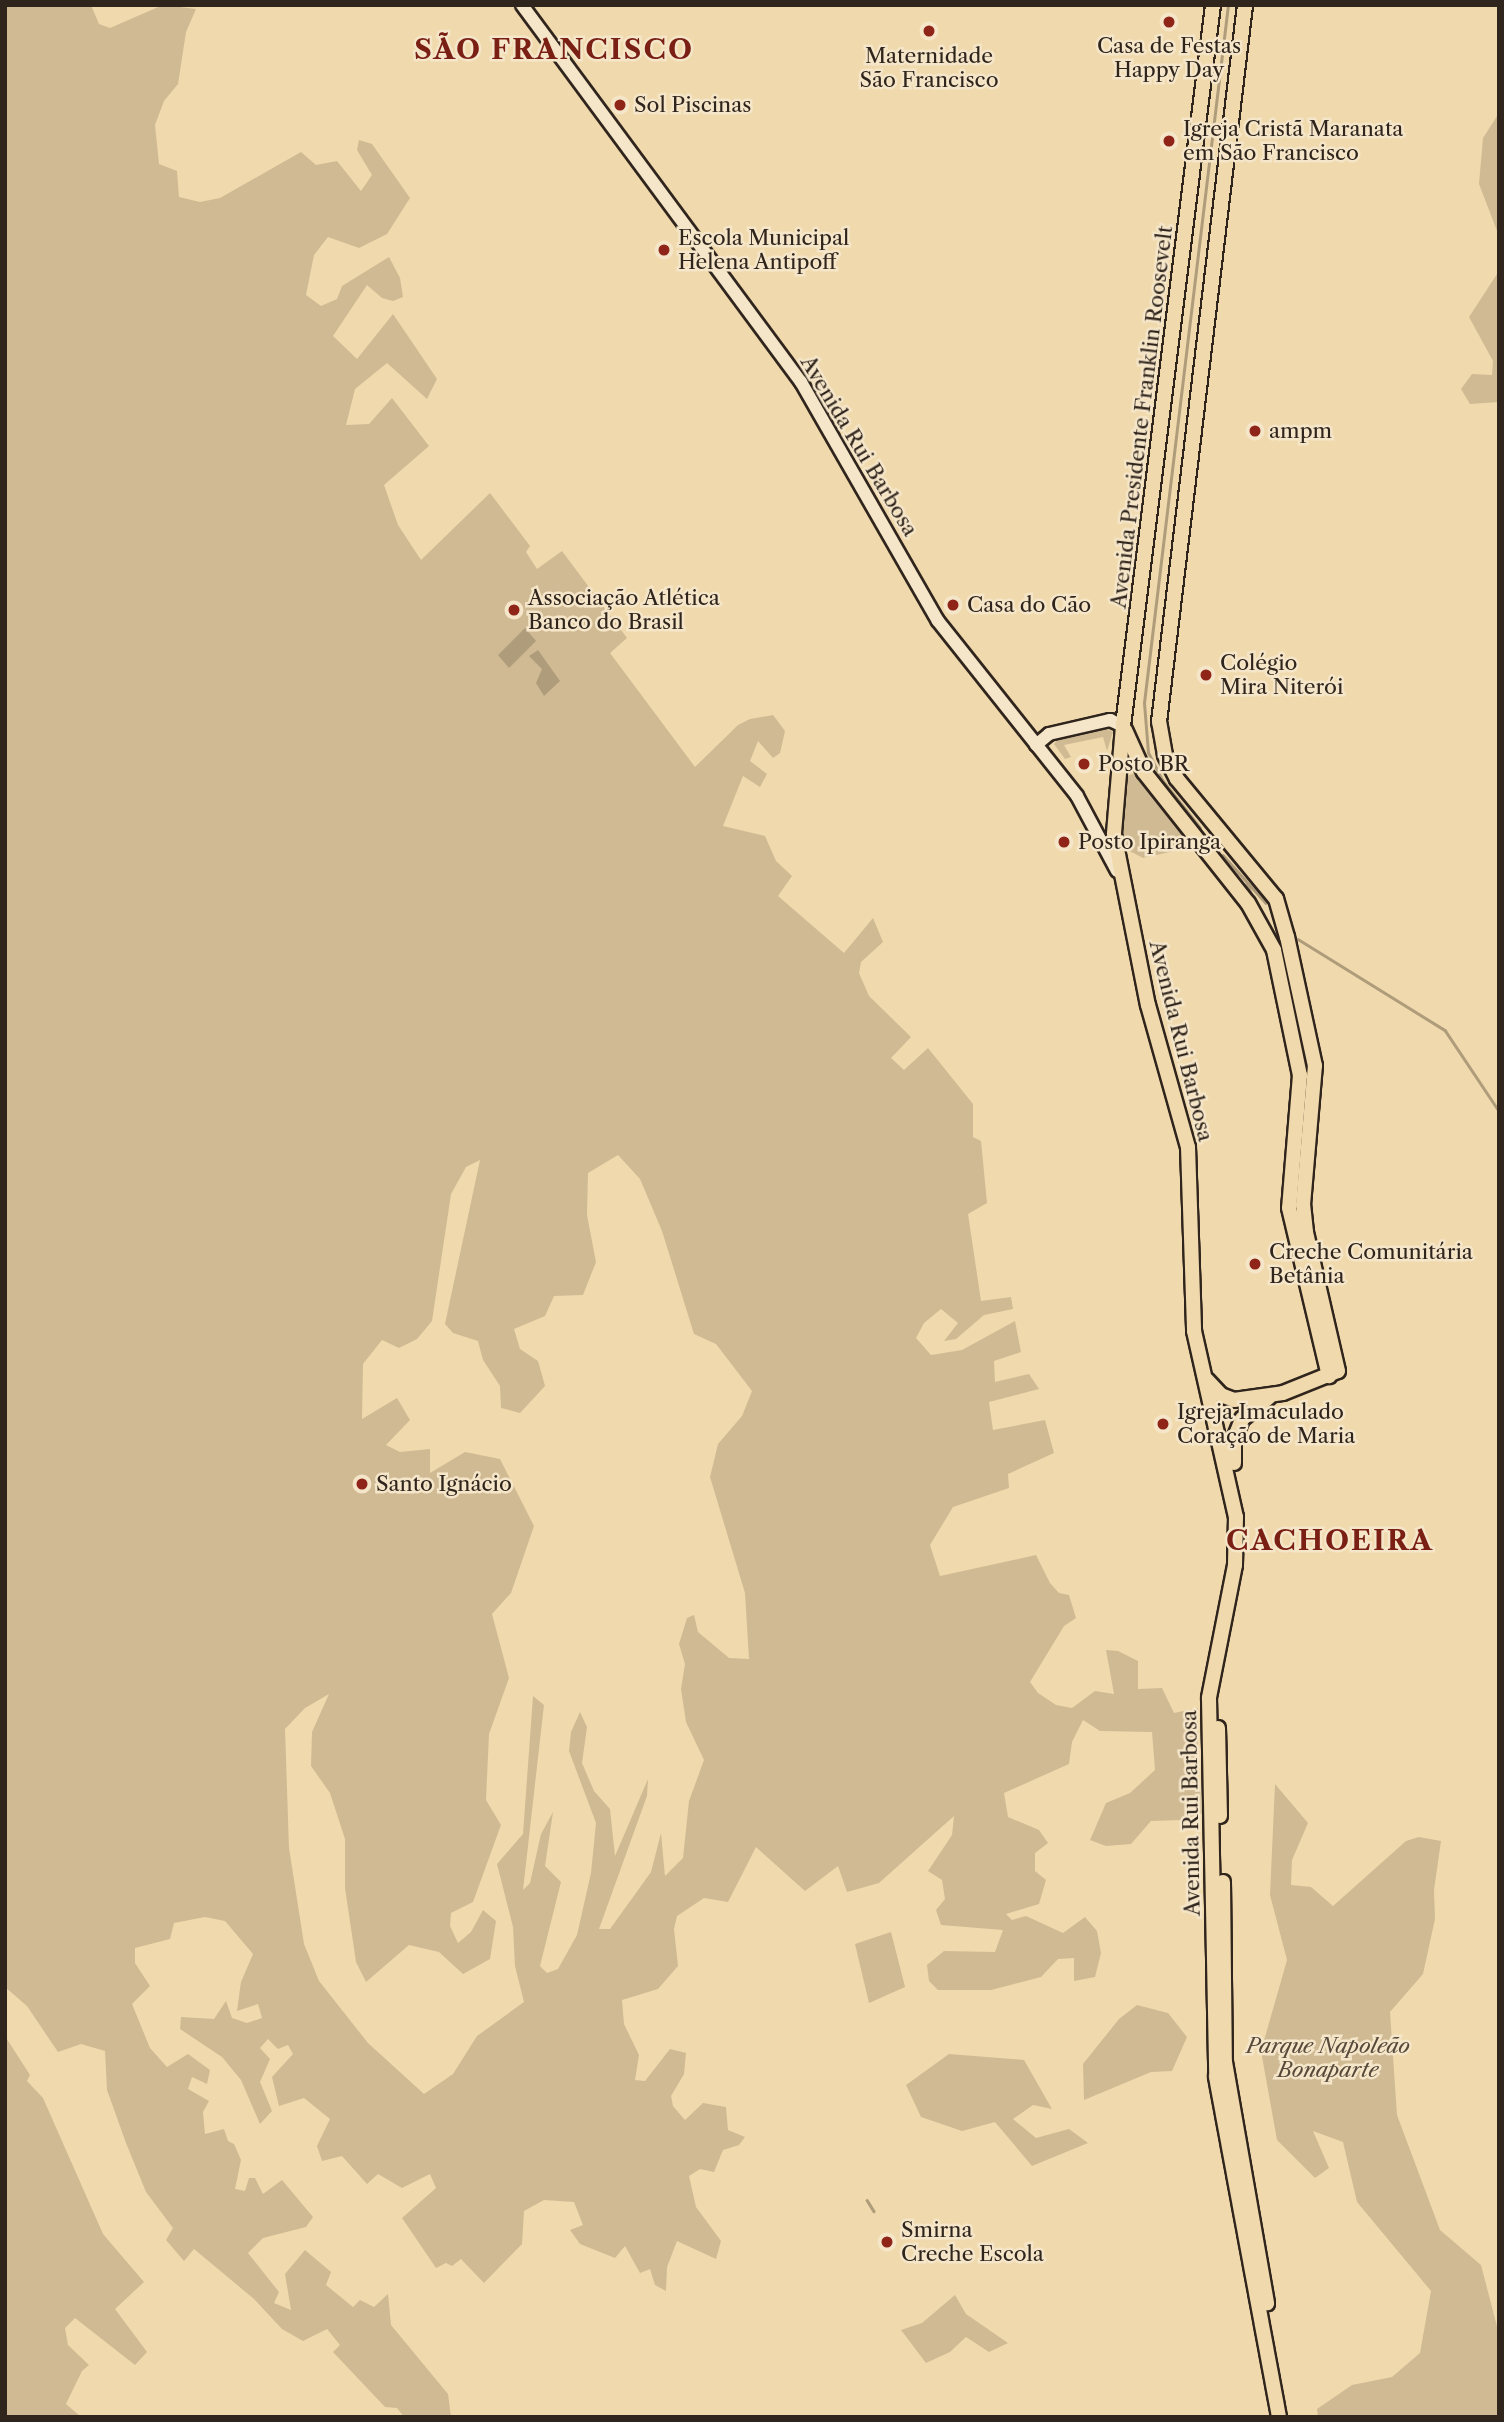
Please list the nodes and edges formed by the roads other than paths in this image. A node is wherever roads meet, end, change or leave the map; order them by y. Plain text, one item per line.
1 (522, 5) edge
2 (1213, 5) edge
3 (1245, 5) edge
4 (1124, 726) junction
5 (1036, 745) junction
6 (1144, 772) junction
7 (1117, 783) junction
8 (1203, 810) junction
9 (1114, 834) joint
10 (1207, 851) junction
11 (1122, 882) junction
12 (1334, 1374) junction
13 (1203, 1376) junction
14 (1270, 1396) junction
15 (1279, 2417) edge
16 (1287, 2417) edge

1 - 5 main road, Avenida Rui Barbosa
2 - 4 main road, Avenida Presidente Franklin Roosevelt
3 - 8 main road
4 - 5 main road
4 - 6 main road
4 - 7 main road, Avenida Presidente Franklin Roosevelt
5 - 11 main road, Avenida Rui Barbosa
6 - 7 main road
6 - 10 main road
7 - 9 main road, Avenida Presidente Franklin Roosevelt
8 - 10 main road
8 - 12 main road
9 - 11 main road, Avenida Rui Barbosa
10 - 12 main road
11 - 13 main road, Avenida Rui Barbosa
12 - 14 main road
13 - 14 main road
13 - 15 main road, Avenida Rui Barbosa
14 - 16 main road, Avenida Rui Barbosa

